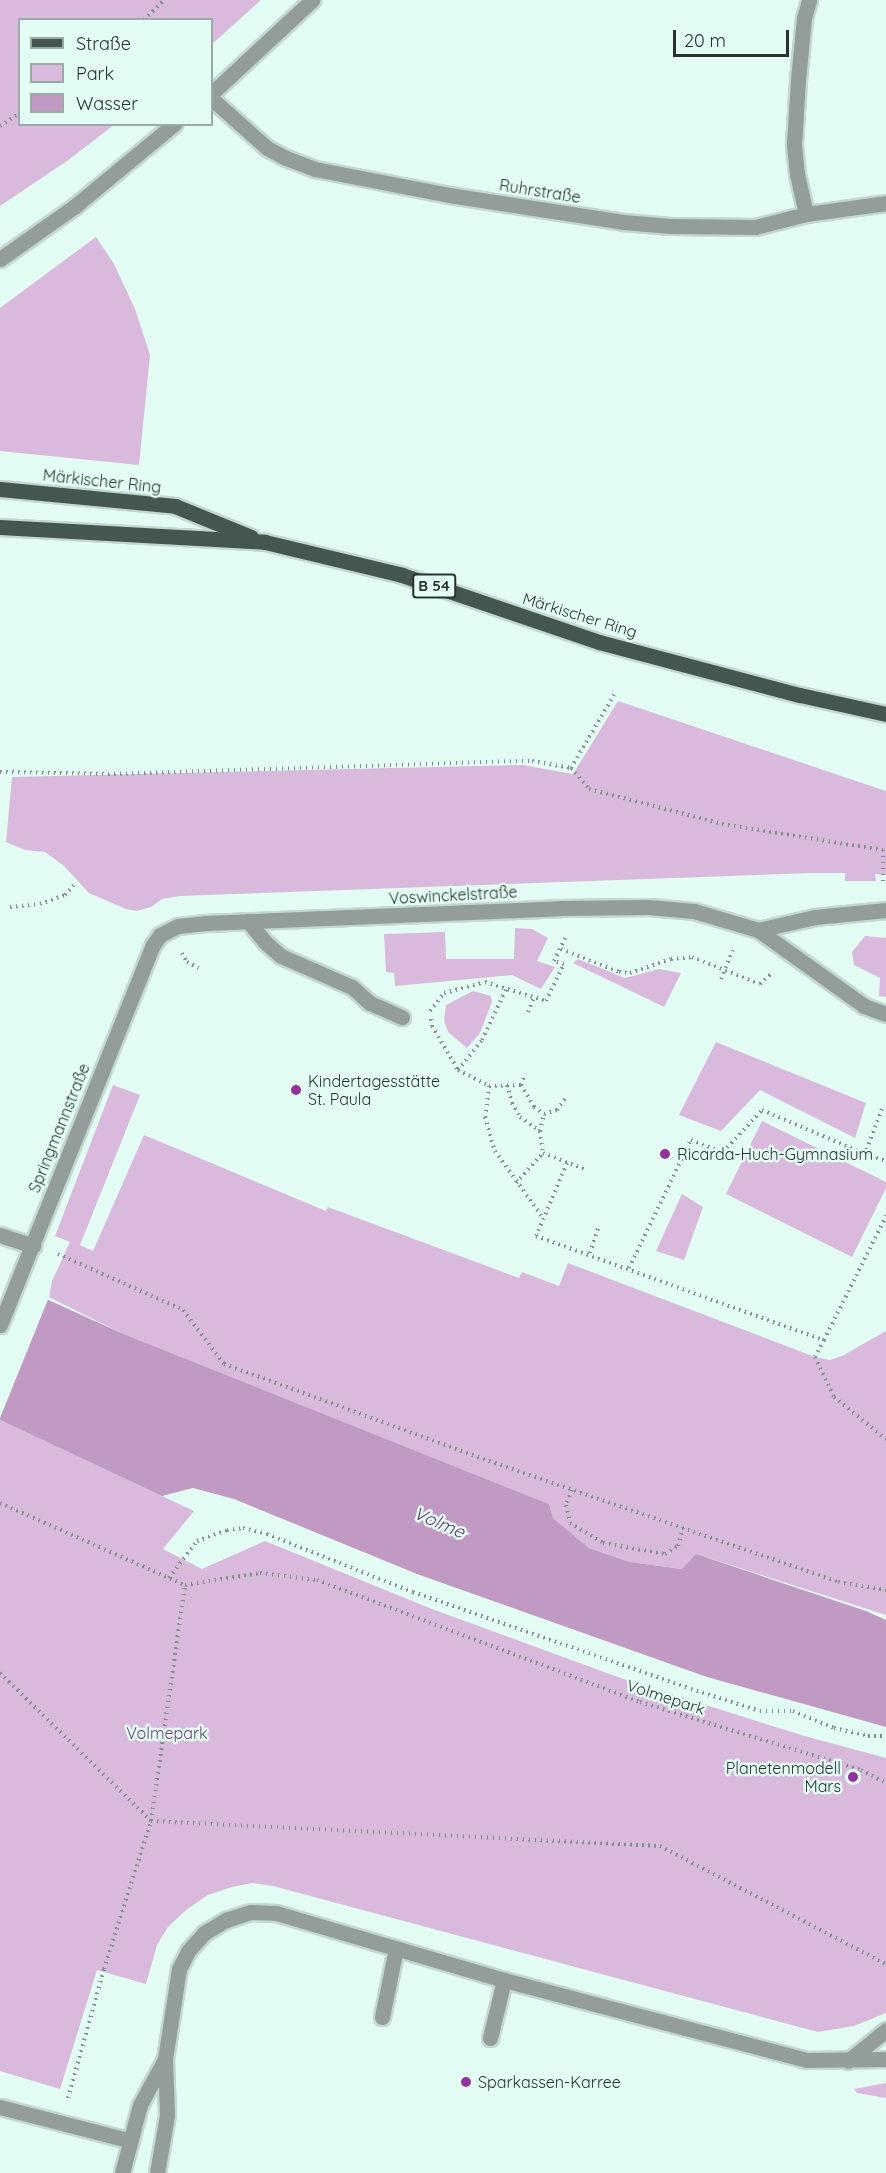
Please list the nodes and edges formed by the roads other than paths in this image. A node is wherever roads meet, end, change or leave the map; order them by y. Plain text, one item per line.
1 (312, 0) edge
2 (809, 0) edge
3 (213, 92) edge
4 (213, 100) edge
5 (172, 126) edge
6 (886, 203) edge
7 (806, 214) junction
8 (0, 259) edge
9 (0, 489) edge
10 (0, 527) edge
11 (265, 542) junction
12 (886, 714) edge
13 (886, 910) edge
14 (248, 921) junction
15 (758, 930) junction
16 (153, 945) joint
17 (886, 1014) edge
18 (402, 1017) dead end
19 (0, 1235) edge
20 (33, 1246) junction
21 (0, 1325) edge
22 (396, 1948) junction
23 (504, 1980) junction
24 (382, 2017) dead end
25 (886, 2030) edge
26 (490, 2038) dead end
27 (165, 2059) junction
28 (886, 2059) edge
29 (848, 2061) junction
30 (0, 2107) edge
31 (131, 2141) junction
32 (123, 2173) edge
33 (157, 2173) edge

1 - 3 street
2 - 7 street
4 - 7 street, Ruhrstraße
5 - 8 street
6 - 7 street, Ruhrstraße
9 - 11 main road, Märkischer Ring / B 54
10 - 11 main road, Märkischer Ring / B 54
11 - 12 main road, Märkischer Ring / B 54
13 - 15 street, Voswinckelstraße
14 - 15 street, Voswinckelstraße
14 - 16 street, Voswinckelstraße
14 - 18 street
15 - 17 street, Voswinckelstraße
16 - 20 street, Springmannstraße
19 - 20 street
20 - 21 street, Springmannstraße
22 - 23 street
22 - 24 street
22 - 27 street
23 - 26 street
23 - 29 street
25 - 29 street
27 - 31 street
27 - 33 street
28 - 29 street
30 - 31 street
31 - 32 street

